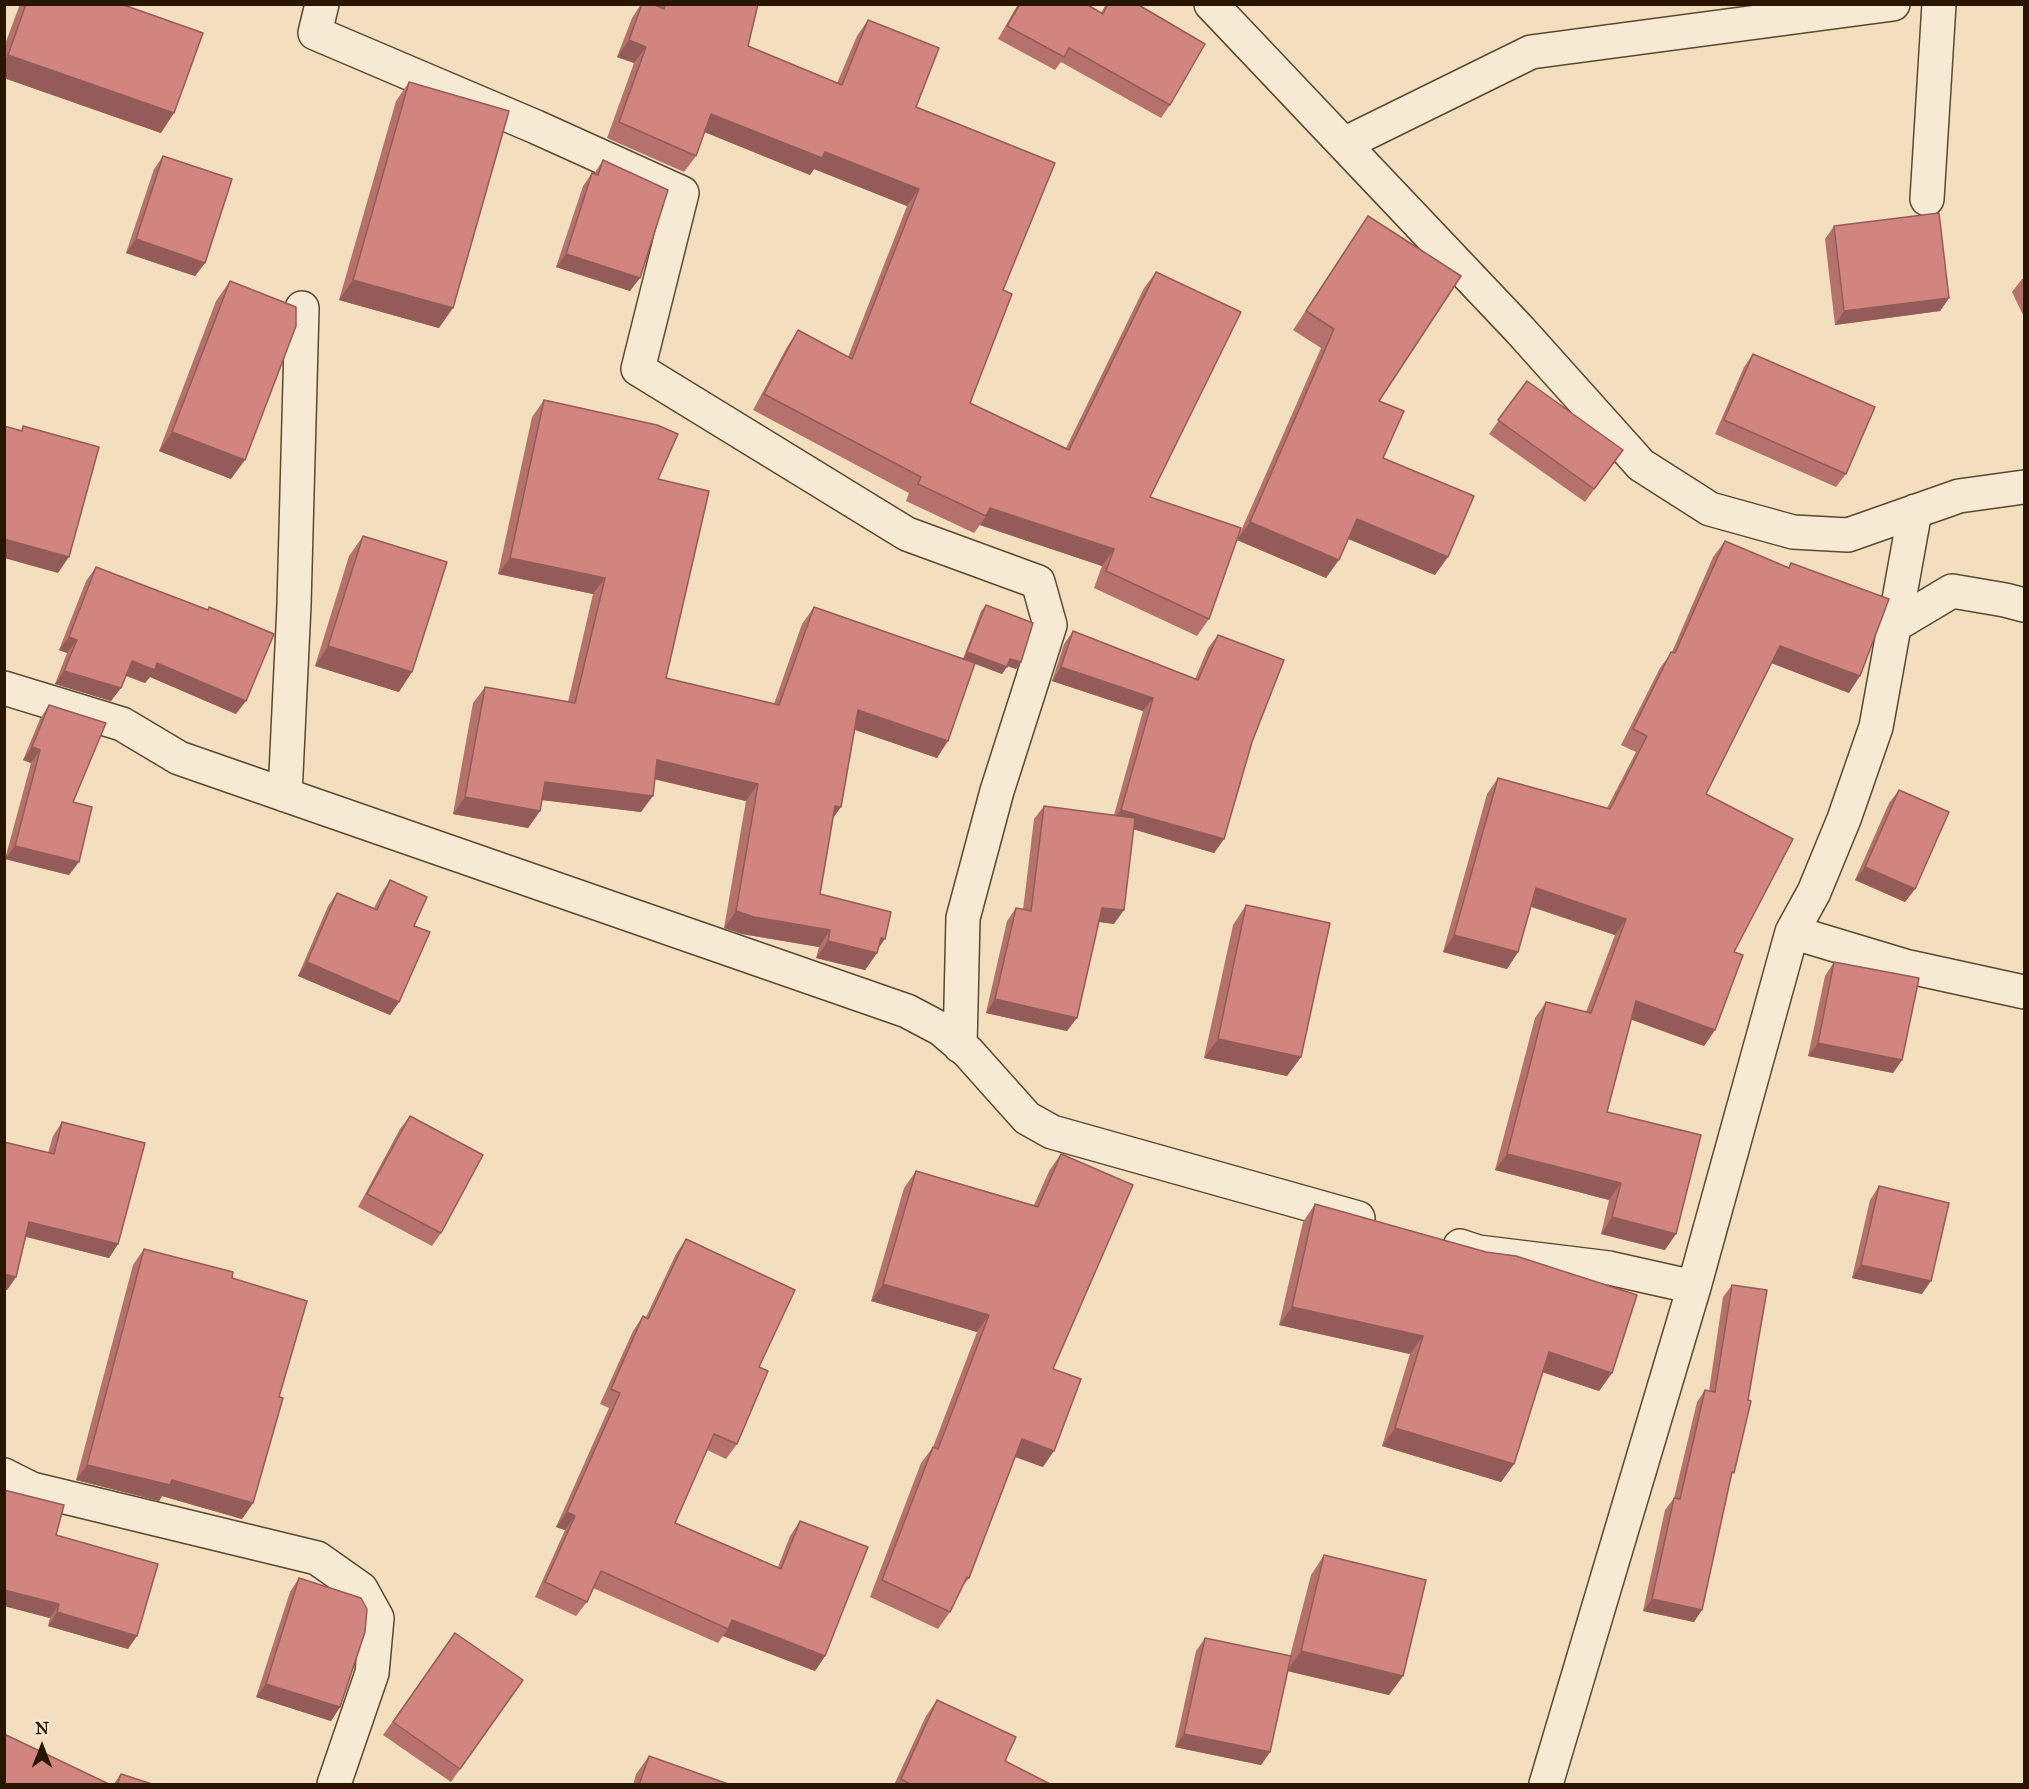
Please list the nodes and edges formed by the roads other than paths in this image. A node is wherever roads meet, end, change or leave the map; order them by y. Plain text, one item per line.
1 (322, 4) edge
2 (1211, 4) edge
3 (1893, 4) edge
4 (1939, 4) edge
5 (1344, 144) junction
6 (1927, 199) dead end
7 (302, 308) dead end
8 (2025, 487) edge
9 (1916, 511) junction
10 (2025, 605) edge
11 (1895, 625) junction
12 (4, 688) edge
13 (285, 795) junction
14 (1792, 932) junction
15 (2025, 992) edge
16 (960, 1046) junction
17 (1386, 1226) edge
18 (1432, 1239) edge
19 (1694, 1287) junction
20 (4, 1475) edge
21 (334, 1785) edge
22 (1546, 1785) edge

1 - 16 street
2 - 5 street
3 - 5 street
4 - 6 street
5 - 9 street
7 - 13 street
8 - 9 street
9 - 11 street
10 - 11 street
11 - 14 street
12 - 13 street
13 - 16 street
14 - 15 street
14 - 19 street
16 - 17 street
18 - 19 street
19 - 22 street
20 - 21 street

